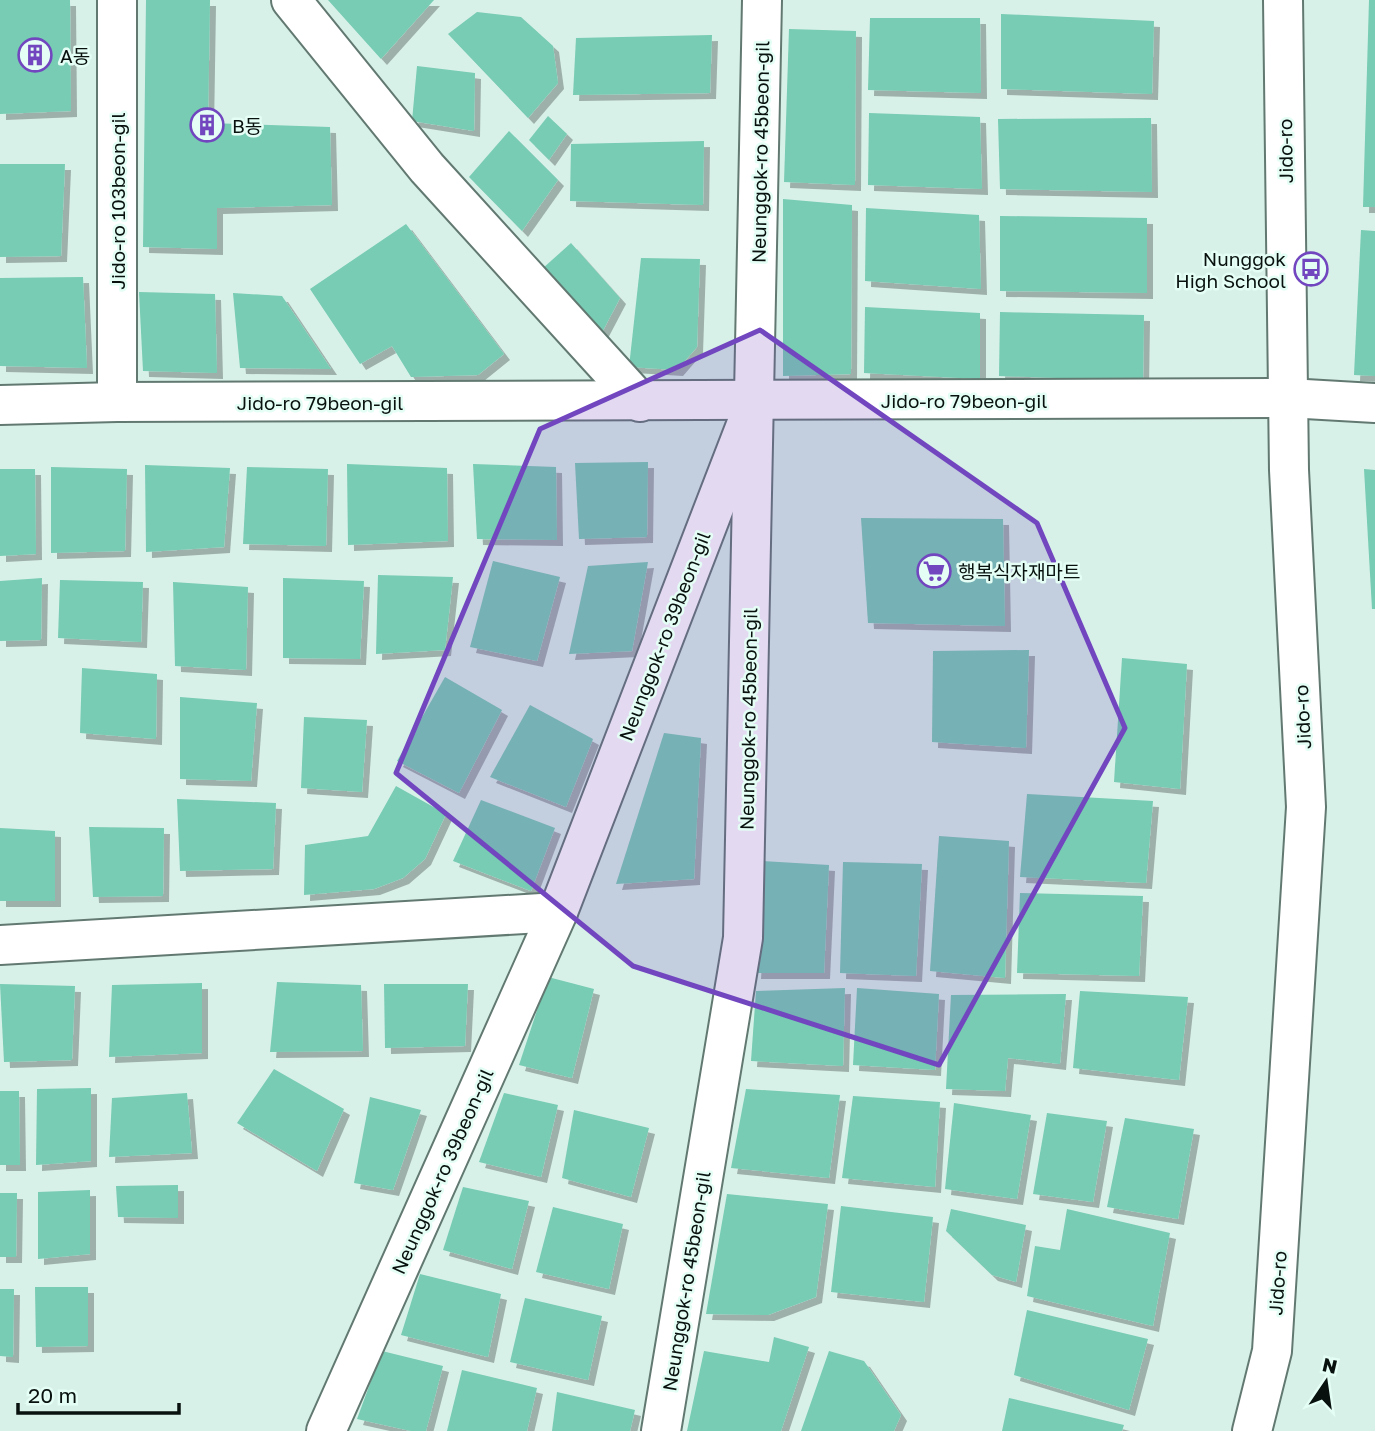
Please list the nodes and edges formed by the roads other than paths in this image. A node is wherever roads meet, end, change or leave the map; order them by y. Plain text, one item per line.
1 (117, 0) edge
2 (291, 0) edge
3 (762, 0) edge
4 (1283, 0) edge
5 (1288, 398) junction
6 (755, 400) junction
7 (117, 402) junction
8 (640, 402) junction
9 (1375, 403) edge
10 (0, 405) edge
11 (558, 912) junction
12 (0, 945) edge
13 (326, 1431) edge
14 (661, 1431) edge
15 (1252, 1431) edge

1 - 7 street, Jido-ro 103beon-gil
2 - 8 street
3 - 6 street, Neunggok-ro 45beon-gil
4 - 5 street, Jido-ro
5 - 6 street, Jido-ro 79beon-gil
5 - 9 street, Jido-ro 79beon-gil
5 - 15 street, Jido-ro
6 - 8 street, Jido-ro 79beon-gil
6 - 11 street, Neunggok-ro 39beon-gil
6 - 14 street, Neunggok-ro 45beon-gil
7 - 8 street, Jido-ro 79beon-gil
7 - 10 street, Jido-ro 79beon-gil
11 - 12 street
11 - 13 street, Neunggok-ro 39beon-gil

